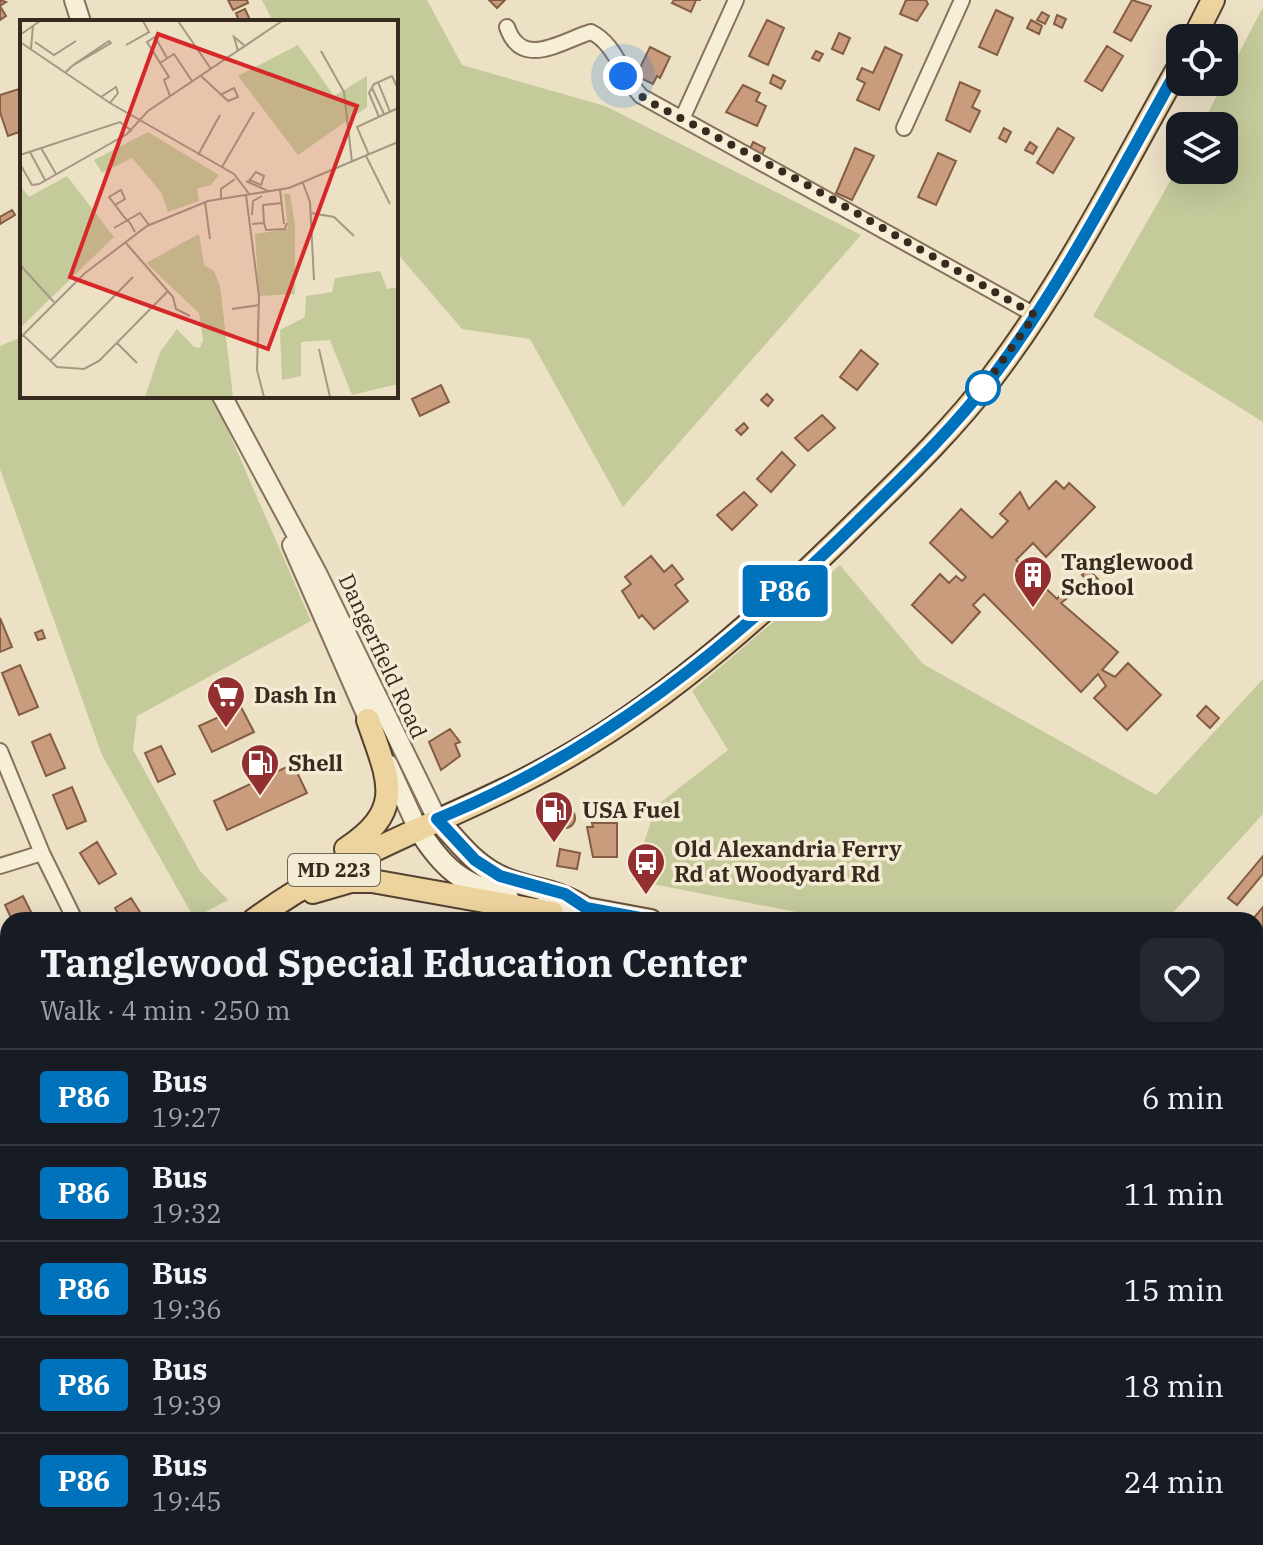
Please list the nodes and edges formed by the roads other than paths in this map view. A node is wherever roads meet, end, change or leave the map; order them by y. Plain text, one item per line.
1 (74, 0) edge
2 (736, 0) edge
3 (962, 0) edge
4 (1213, 0) edge
5 (80, 20) edge
6 (1201, 24) edge
7 (507, 27) dead end
8 (1166, 89) edge
9 (682, 119) junction
10 (904, 128) dead end
11 (1035, 315) junction
12 (223, 398) edge
13 (284, 516) junction
14 (368, 720) junction
15 (0, 751) edge
16 (427, 823) junction
17 (42, 853) junction
18 (0, 866) edge
19 (281, 902) junction
20 (586, 908) junction
21 (71, 912) edge
22 (266, 912) edge
23 (546, 912) edge
24 (549, 912) edge
25 (559, 912) edge
26 (605, 912) edge

1 - 5 street
2 - 9 street
3 - 10 street
4 - 6 main road
7 - 9 street
8 - 11 main road, MD 223
9 - 11 street
11 - 16 main road, MD 223
12 - 13 street, Dangerfield Road
13 - 14 street, Dangerfield Road
13 - 16 street, Dangerfield Road
14 - 16 street, Dangerfield Road
14 - 19 main road
15 - 17 street
16 - 19 main road, MD 223
16 - 20 main road
16 - 24 main road
17 - 18 street
17 - 21 street
19 - 22 main road, MD 223
19 - 23 main road
20 - 25 main road
20 - 26 main road

